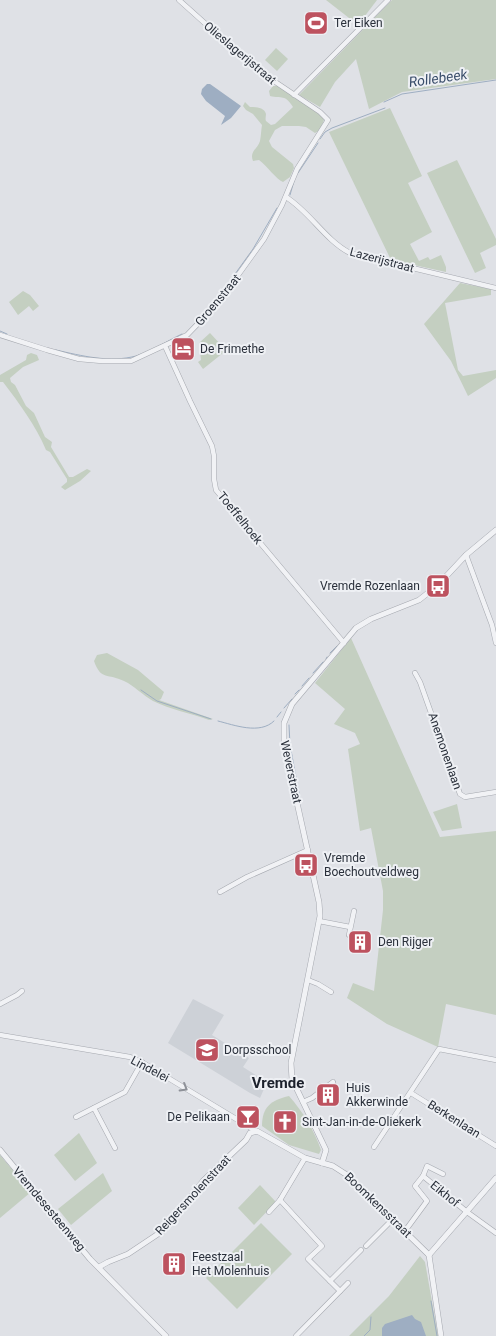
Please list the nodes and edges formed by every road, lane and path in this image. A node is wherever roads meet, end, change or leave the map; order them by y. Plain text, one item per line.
1 (179, 0) edge
2 (388, 0) edge
3 (294, 95) junction
4 (328, 120) joint
5 (286, 197) junction
6 (496, 288) edge
7 (0, 335) edge
8 (165, 346) junction
9 (496, 530) edge
10 (466, 556) junction
11 (494, 624) edge
12 (344, 642) junction
13 (496, 643) edge
14 (415, 673) dead end
15 (496, 792) edge
16 (308, 850) junction
17 (220, 892) dead end
18 (354, 911) dead end
19 (319, 921) junction
20 (350, 927) junction
21 (349, 935) dead end
22 (308, 980) junction
23 (22, 991) dead end
24 (331, 992) dead end
25 (0, 1004) edge
26 (0, 1035) edge
27 (496, 1060) edge
28 (142, 1062) junction
29 (333, 1082) dead end
30 (411, 1093) junction
31 (303, 1102) junction
32 (94, 1108) junction
33 (76, 1117) dead end
34 (257, 1131) junction
35 (496, 1146) edge
36 (374, 1147) dead end
37 (115, 1148) dead end
38 (0, 1150) edge
39 (305, 1158) junction
40 (322, 1163) junction
41 (443, 1174) dead end
42 (423, 1176) junction
43 (496, 1178) edge
44 (280, 1200) junction
45 (269, 1212) dead end
46 (467, 1212) junction
47 (393, 1219) junction
48 (405, 1231) junction
49 (496, 1233) edge
50 (366, 1246) dead end
51 (361, 1250) dead end
52 (428, 1255) junction
53 (99, 1268) junction
54 (330, 1282) junction
55 (348, 1283) dead end
56 (340, 1292) junction
57 (166, 1336) edge
58 (296, 1336) edge
59 (441, 1336) edge

1 - 3 street, Olieslagerijstraat
2 - 3 street
3 - 4 street, Olieslagerijstraat
4 - 5 street, Groenstraat
5 - 6 street, Lazerijstraat
5 - 8 street, Groenstraat
7 - 8 street, Groenstraat
8 - 12 street, Toeffelhoek
9 - 10 street, Weverstraat
10 - 11 street
10 - 12 street, Weverstraat
11 - 13 street
12 - 16 street, Weverstraat
14 - 15 street, Anemonenlaan
16 - 17 street
16 - 19 street, Weverstraat
18 - 20 street
19 - 20 street
19 - 22 street, Weverstraat
20 - 21 street
22 - 24 street
22 - 31 street, Weverstraat
23 - 25 street
26 - 28 street, Lindelei
27 - 30 street
28 - 32 street
28 -> 34 street, Lindelei
29 - 31 street
30 - 35 street, Berkenlaan
30 - 36 street
31 - 40 street
32 - 33 street
32 - 37 street
34 - 39 street, Boomkensstraat
34 - 53 street, Reigersmolenstraat
38 - 53 street, Vremdesesteenweg
39 - 40 street, Boomkensstraat
39 - 44 street
40 - 47 street, Boomkensstraat
41 - 42 street, Eikhof
42 - 46 street, Eikhof
42 - 48 street, Eikhof
43 - 46 street
44 - 45 street
44 - 54 street
46 - 49 street, Eikhof
46 - 52 street
47 - 48 street, Boomkensstraat
47 - 50 street
48 - 52 street, Boomkensstraat
51 - 54 street
52 - 59 street
53 - 57 street, Vremdesesteenweg
54 - 56 street
55 - 56 street
56 - 58 street

